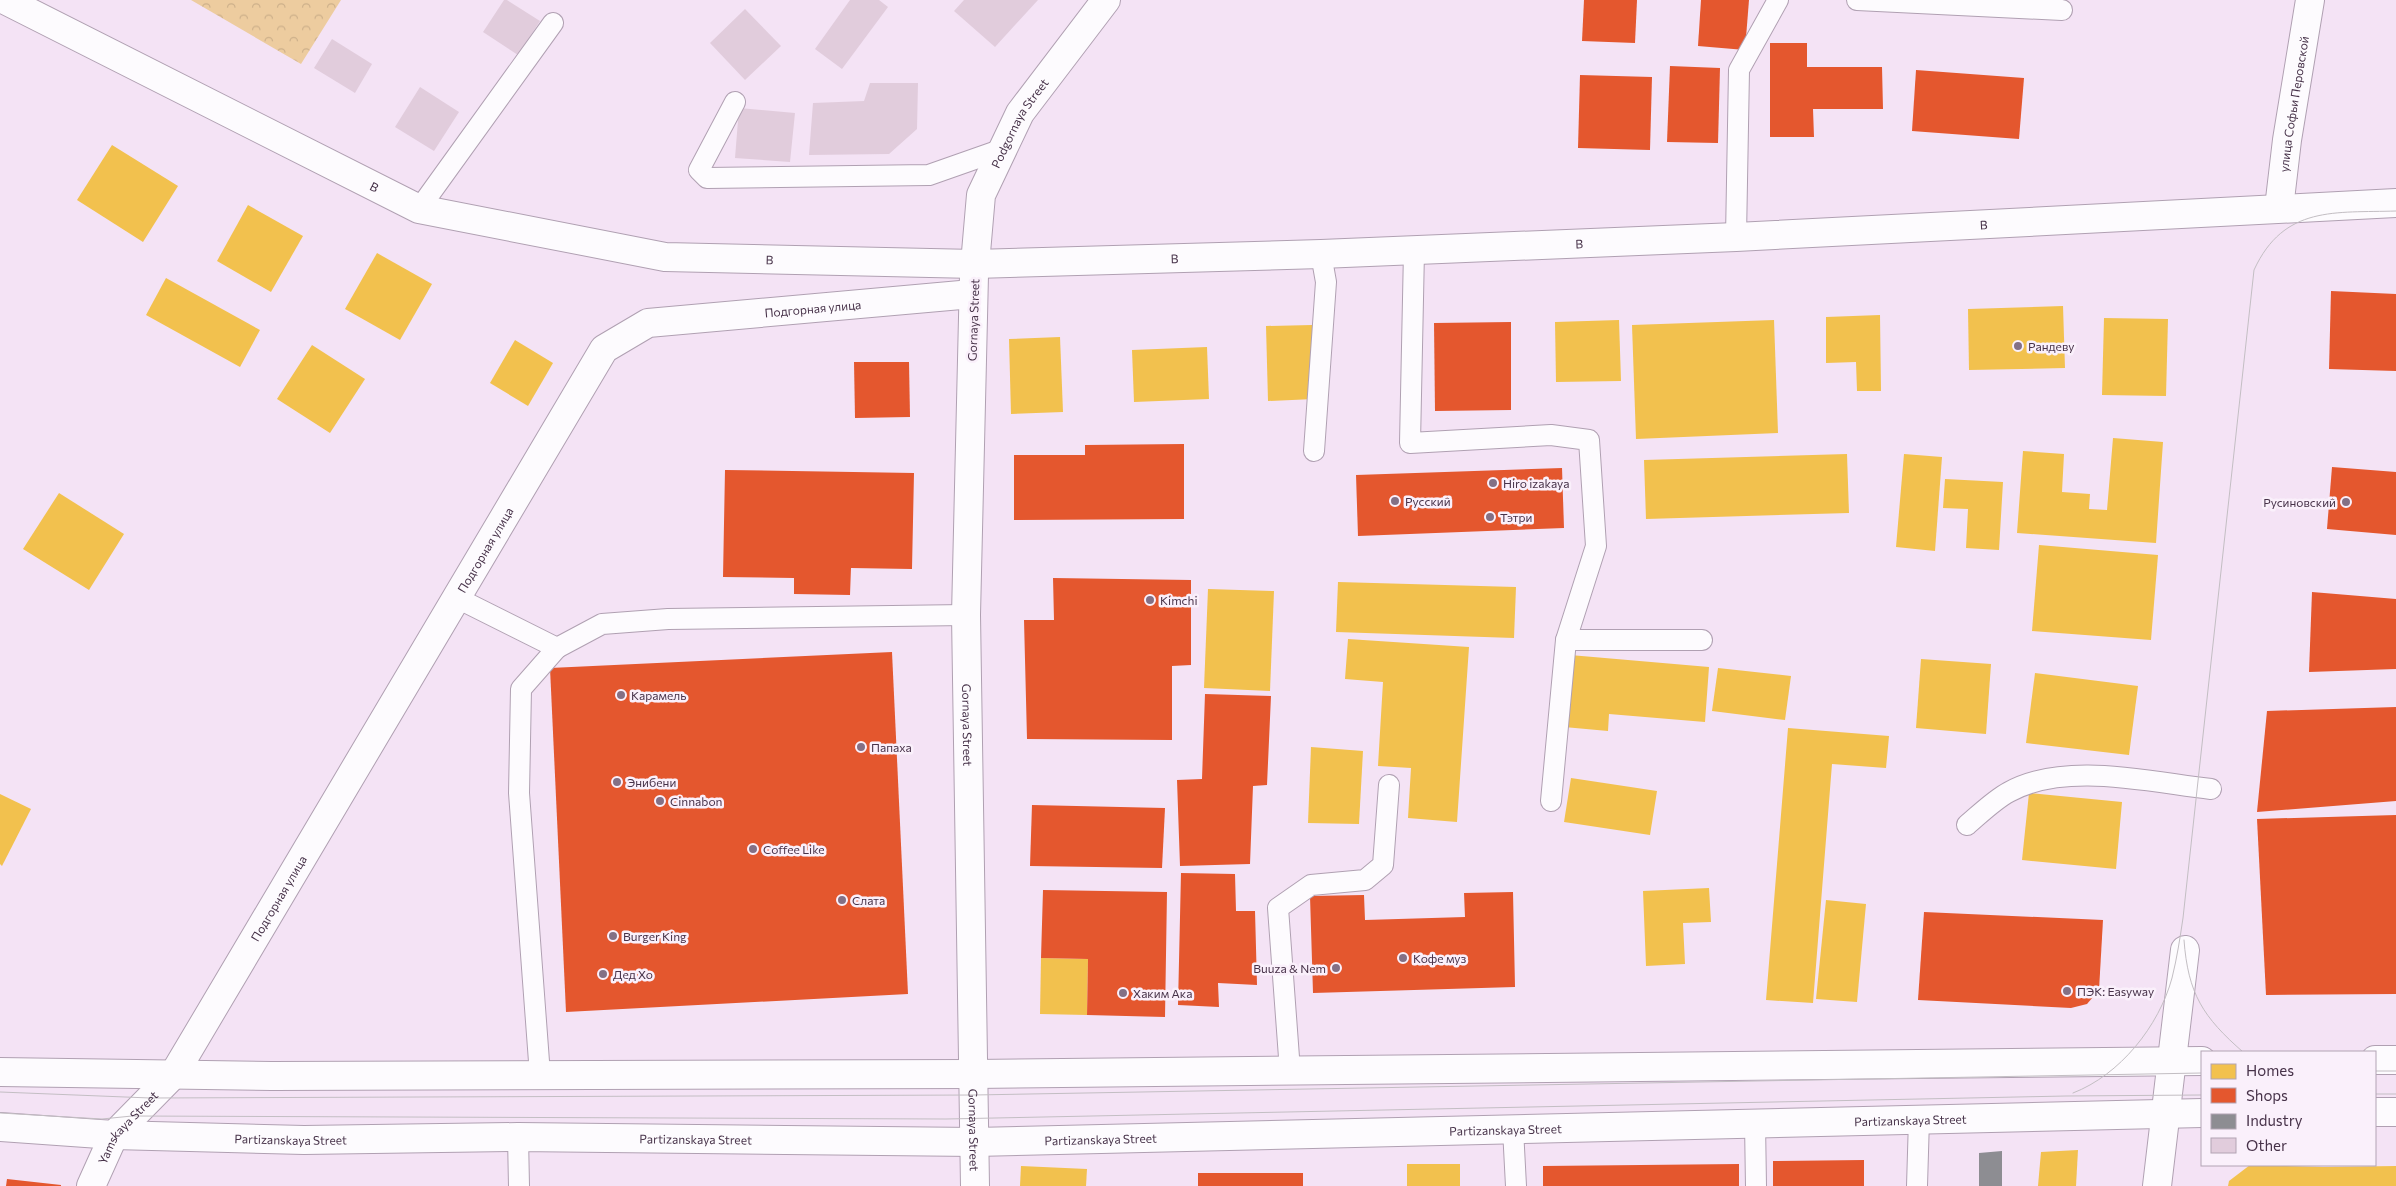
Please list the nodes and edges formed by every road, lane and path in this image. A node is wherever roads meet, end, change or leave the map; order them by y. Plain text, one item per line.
1 (5, 0) edge
2 (1106, 0) edge
3 (1778, 0) edge
4 (1857, 0) edge
5 (2310, 0) edge
6 (2062, 10) dead end
7 (553, 23) dead end
8 (735, 102) dead end
9 (1002, 149) junction
10 (2396, 202) edge
11 (2279, 208) junction
12 (419, 209) junction
13 (1736, 237) junction
14 (1414, 251) junction
15 (1321, 254) junction
16 (975, 264) junction
17 (972, 294) junction
18 (1314, 451) dead end
19 (456, 598) junction
20 (966, 615) junction
21 (1566, 640) junction
22 (1702, 640) dead end
23 (557, 648) junction
24 (1389, 785) dead end
25 (2211, 789) dead end
26 (1551, 801) dead end
27 (1966, 825) dead end
28 (2185, 950) dead end
29 (2376, 1060) edge
30 (2396, 1060) edge
31 (2172, 1061) junction
32 (2201, 1061) edge
33 (1290, 1071) junction
34 (0, 1072) edge
35 (174, 1074) junction
36 (974, 1074) junction
37 (540, 1075) junction
38 (2376, 1112) edge
39 (2396, 1112) edge
40 (2165, 1113) junction
41 (2201, 1113) edge
42 (1920, 1119) junction
43 (1754, 1123) junction
44 (0, 1127) edge
45 (1513, 1129) junction
46 (114, 1135) junction
47 (518, 1137) junction
48 (975, 1142) junction
49 (91, 1186) edge
50 (519, 1186) edge
51 (975, 1186) edge
52 (1516, 1186) edge
53 (1756, 1186) edge
54 (1917, 1186) edge
55 (2157, 1186) edge

1 - 12 street, B
2 - 9 street, Podgornaya Street
3 - 13 lane
4 - 6 lane
5 - 11 street, улица Софьи Перовской
7 - 12 lane
8 - 9 lane
9 - 16 street, Podgornaya Street
10 - 11 street, B
11 - 13 street, B
12 - 16 street, B
13 - 14 street, B
14 - 15 street, B
14 - 21 lane
15 - 16 street, B
15 - 18 lane
16 - 17 street, Gornaya Street
17 - 19 street, Подгорная улица
17 - 20 street, Gornaya Street
19 - 23 lane
19 - 35 street, Подгорная улица
20 - 23 lane
20 - 36 street, Gornaya Street
21 - 22 lane
21 - 26 lane
23 - 37 lane
24 - 33 lane
25 - 27 lane
28 - 31 street
29 - 30 street
31 - 32 street
31 - 33 street
31 - 40 street
33 - 36 street
34 - 35 street
35 - 37 street
35 - 46 street, Yamskaya Street
36 - 37 street
36 - 48 street, Gornaya Street
38 - 39 street
40 - 41 street, Partizanskaya Street
40 - 42 street, Partizanskaya Street
40 - 55 street
42 - 43 street, Partizanskaya Street
42 - 54 lane
43 - 45 street, Partizanskaya Street
43 - 53 lane
44 - 46 street, Partizanskaya Street
45 - 48 street, Partizanskaya Street
45 - 52 lane
46 - 47 street, Partizanskaya Street
46 - 49 street, Yamskaya Street
47 - 48 street, Partizanskaya Street
47 - 50 lane
48 - 51 street, Gornaya Street

